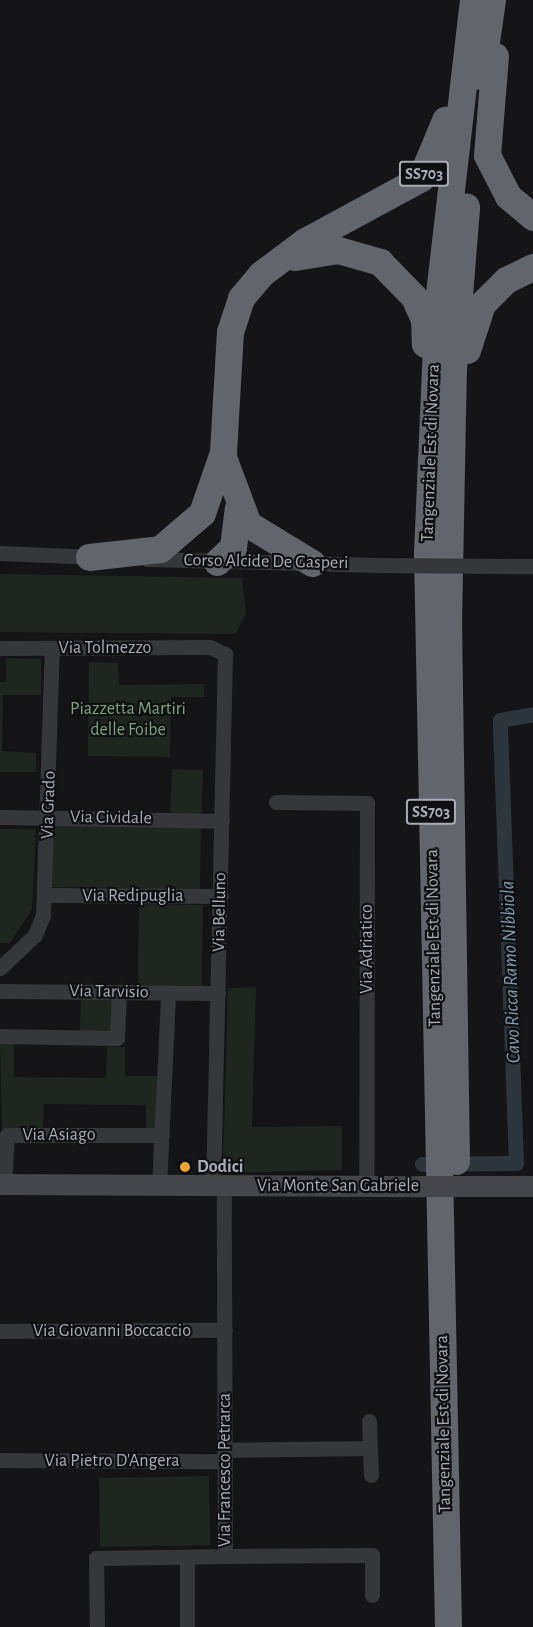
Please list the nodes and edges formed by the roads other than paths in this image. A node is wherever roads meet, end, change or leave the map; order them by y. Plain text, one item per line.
1 (462, 0) edge
2 (472, 0) edge
3 (492, 0) edge
4 (503, 0) edge
5 (533, 217) edge
6 (271, 266) junction
7 (533, 267) edge
8 (222, 453) junction
9 (238, 508) junction
10 (439, 551) junction
11 (0, 553) edge
12 (89, 557) junction
13 (218, 562) junction
14 (312, 563) junction
15 (533, 566) edge
16 (0, 648) edge
17 (52, 648) junction
18 (210, 648) joint
19 (276, 802) dead end
20 (0, 817) edge
21 (49, 817) junction
22 (222, 821) junction
23 (46, 895) junction
24 (221, 896) junction
25 (0, 951) edge
26 (16, 952) junction
27 (0, 968) edge
28 (0, 991) edge
29 (118, 992) junction
30 (168, 993) junction
31 (218, 993) junction
32 (0, 1036) edge
33 (162, 1136) junction
34 (2, 1185) edge
35 (366, 1186) junction
36 (533, 1186) edge
37 (159, 1187) junction
38 (219, 1187) junction
39 (225, 1330) junction
40 (0, 1331) edge
41 (369, 1421) dead end
42 (370, 1448) junction
43 (225, 1456) junction
44 (0, 1460) edge
45 (371, 1475) dead end
46 (225, 1556) junction
47 (187, 1557) junction
48 (372, 1595) dead end
49 (97, 1627) edge
50 (187, 1627) edge
51 (448, 1627) edge
52 (467, 1627) edge

1 - 6 highway, SS703
2 - 10 highway, Tangenziale Est di Novara / SS703
3 - 10 highway, Tangenziale Est di Novara / SS703
4 - 5 highway
6 - 8 highway, SS703
6 - 10 highway, SS703
7 - 10 highway, SS703
8 - 9 highway, SS703
8 - 12 highway, SS703
9 - 13 highway, SS703
9 - 14 highway, SS703
10 - 51 highway, Tangenziale Est di Novara / SS703
10 - 52 highway, Tangenziale Est di Novara / SS703
11 - 12 street, Corso Alcide De Gasperi
12 - 13 street, Corso Alcide De Gasperi
13 - 14 street, Corso Alcide De Gasperi
14 - 15 street, Corso Alcide De Gasperi, bridge
16 - 17 street, Via Tolmezzo
17 - 18 street, Via Tolmezzo
17 - 21 street, Via Grado
18 - 22 street, Via Belluno
19 - 35 street, Via Adriatico
20 - 21 street, Via Cividale
21 - 22 street, Via Cividale
21 - 23 street, Via Grado
22 - 24 street, Via Belluno
23 - 24 street, Via Redipuglia
23 - 26 street, Via Grado
24 - 31 street, Via Belluno
25 - 26 street
26 - 27 street, Via Grado
28 - 29 street, Via Tarvisio
29 - 30 street, Via Tarvisio
29 - 32 street
30 - 31 street, Via Tarvisio
30 - 33 street
31 - 38 street, Via Belluno
33 - 34 street, Via Asiago
33 - 37 street
34 - 37 street, Via Monte San Gabriele
35 - 36 street, Via Monte San Gabriele, bridge
35 - 38 street, Via Monte San Gabriele
37 - 38 street, Via Monte San Gabriele
38 - 39 street, Via Francesco Petrarca
39 - 40 street, Via Giovanni Boccaccio
39 - 43 street, Via Francesco Petrarca
41 - 42 street
42 - 43 street, Via Pietro D'Angera
42 - 45 street
43 - 44 street, Via Pietro D'Angera
43 - 46 street, Via Francesco Petrarca
46 - 47 street, Via Francesco Petrarca
46 - 48 street
47 - 49 street, Via Francesco Petrarca
47 - 50 street

